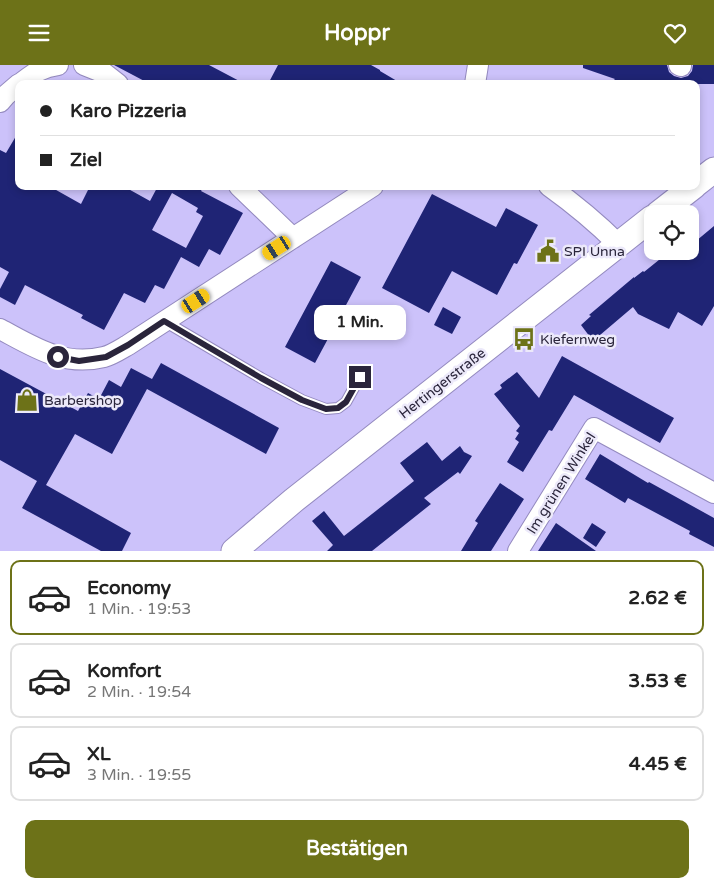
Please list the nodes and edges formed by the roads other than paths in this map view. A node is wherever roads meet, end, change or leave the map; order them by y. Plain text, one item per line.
1 (58, 65) edge
2 (84, 65) edge
3 (478, 65) edge
4 (24, 80) edge
5 (113, 80) edge
6 (476, 80) edge
7 (15, 87) edge
8 (0, 101) edge
9 (714, 171) edge
10 (700, 181) edge
11 (243, 190) edge
12 (367, 190) edge
13 (554, 190) edge
14 (689, 190) edge
15 (669, 205) edge
16 (644, 224) edge
17 (293, 238) junction
18 (618, 244) junction
19 (164, 321) junction
20 (0, 329) edge
21 (360, 377) dead end
22 (714, 493) edge
23 (234, 551) edge
24 (518, 551) edge

1 - 4 street
2 - 5 street
3 - 6 street
7 - 8 street
9 - 10 street
11 - 17 street
12 - 17 street
13 - 18 street
14 - 15 street
16 - 18 street, Hertingerstraße
17 - 19 street
18 - 23 street, Hertingerstraße
19 - 20 street
19 - 21 lane
22 - 24 street, Im grünen Winkel

